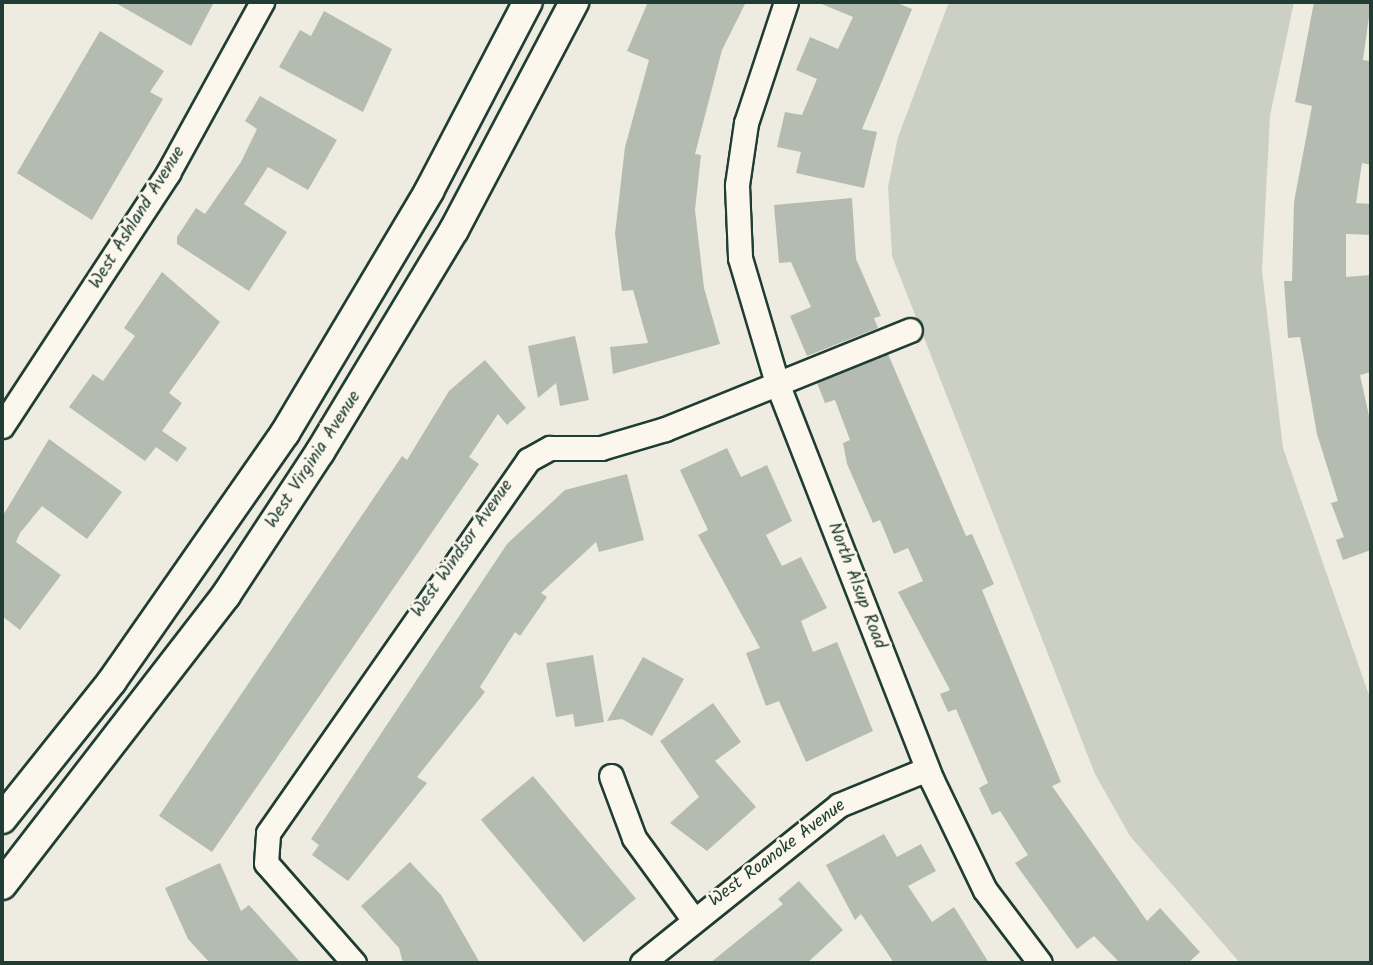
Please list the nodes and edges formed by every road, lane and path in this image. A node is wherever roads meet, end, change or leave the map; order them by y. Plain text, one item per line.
1 (262, 2) edge
2 (528, 2) edge
3 (574, 2) edge
4 (786, 2) edge
5 (910, 330) dead end
6 (777, 383) junction
7 (2, 426) edge
8 (927, 769) junction
9 (611, 776) dead end
10 (2, 819) edge
11 (2, 885) edge
12 (693, 919) junction
13 (354, 963) edge
14 (642, 963) edge
15 (1040, 963) edge

1 - 7 street, West Ashland Avenue
2 - 10 main road
3 - 11 main road, West Virginia Avenue
4 - 6 street, North Alsup Road
5 - 6 street, West Windsor Avenue
6 - 8 street, North Alsup Road
6 - 13 street, West Windsor Avenue
8 - 12 street, West Roanoke Avenue
8 - 15 street, North Alsup Road
9 - 12 street
12 - 14 street, West Roanoke Avenue

